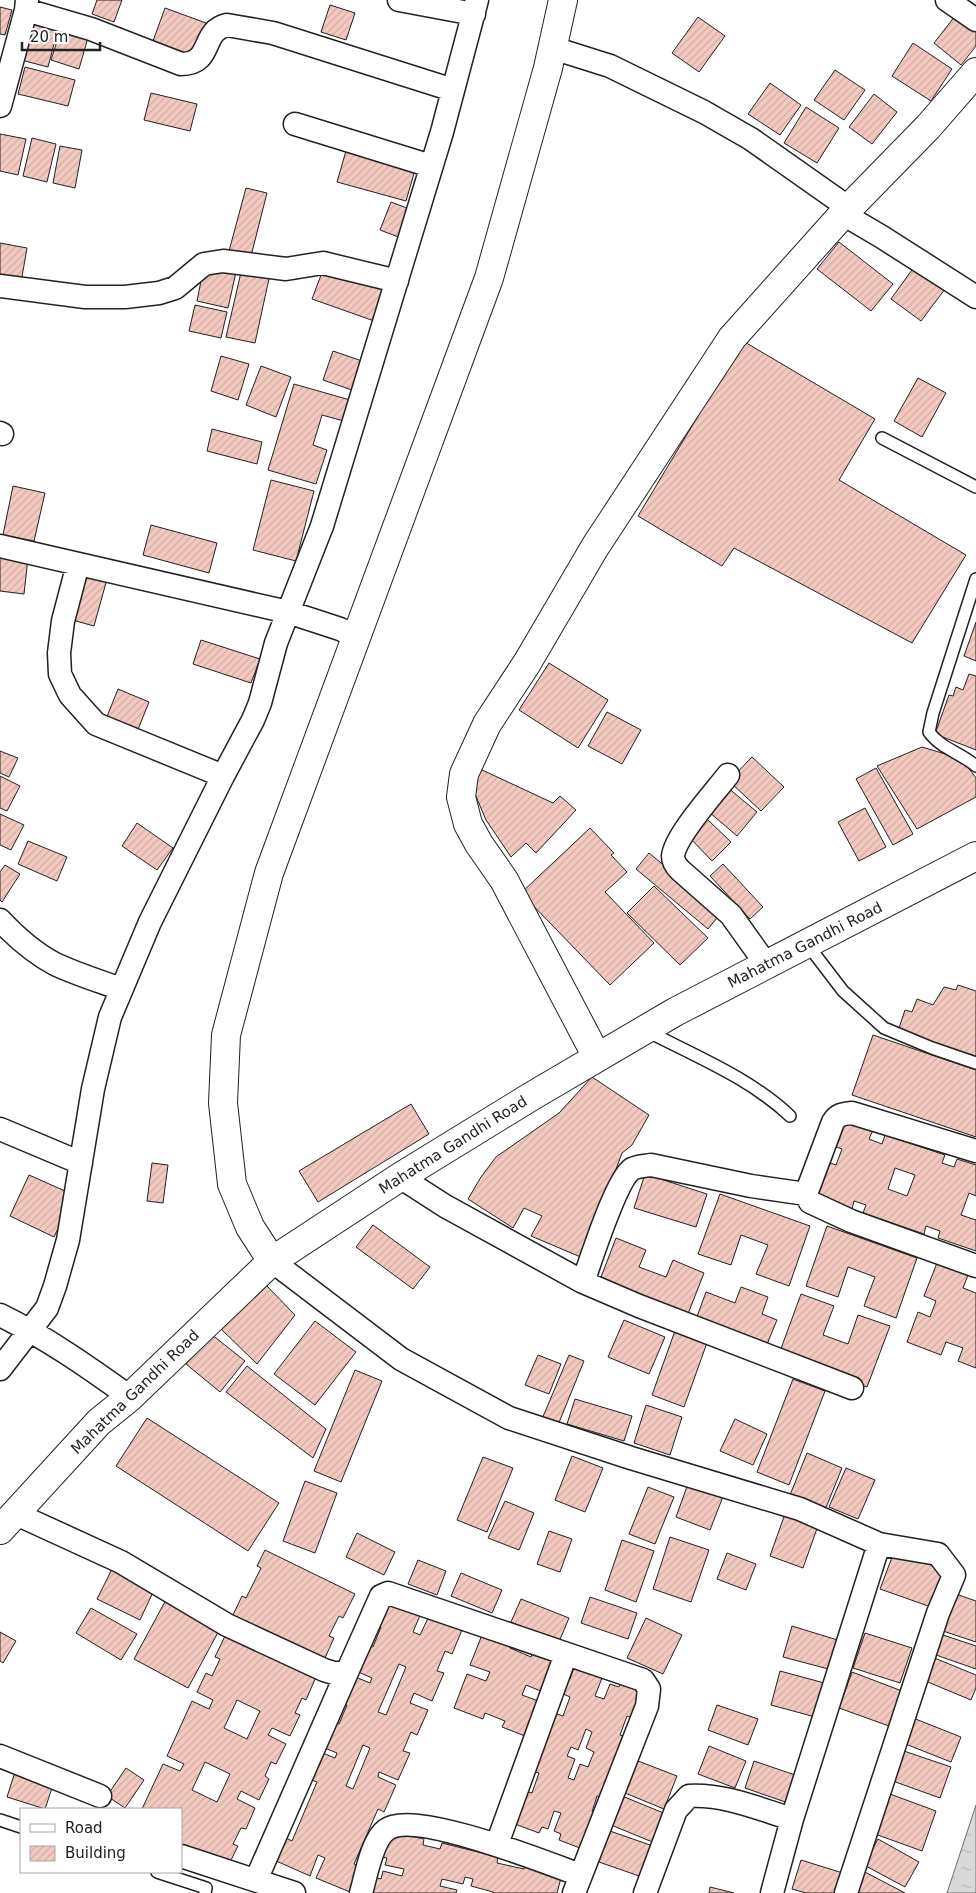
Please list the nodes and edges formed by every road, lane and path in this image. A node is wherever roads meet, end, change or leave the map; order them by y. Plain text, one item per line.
1 (399, 0) edge
2 (564, 0) edge
3 (947, 0) edge
4 (26, 5) edge
5 (475, 7) edge
6 (62, 9) edge
7 (976, 20) edge
8 (553, 48) junction
9 (976, 72) edge
10 (453, 90) junction
11 (0, 106) edge
12 (295, 124) dead end
13 (431, 166) junction
14 (846, 211) junction
15 (396, 281) junction
16 (0, 286) edge
17 (976, 297) edge
18 (882, 438) dead end
19 (976, 487) edge
20 (0, 546) edge
21 (78, 564) junction
22 (976, 579) edge
23 (293, 614) junction
24 (349, 633) junction
25 (976, 766) edge
26 (728, 775) dead end
27 (222, 776) junction
28 (976, 856) edge
29 (0, 920) edge
30 (807, 944) junction
31 (766, 964) junction
32 (121, 989) junction
33 (645, 1030) junction
34 (597, 1057) junction
35 (976, 1063) edge
36 (790, 1116) dead end
37 (0, 1130) edge
38 (976, 1151) edge
39 (81, 1163) junction
40 (400, 1177) junction
41 (806, 1194) junction
42 (272, 1261) junction
43 (976, 1266) edge
44 (583, 1282) junction
45 (0, 1315) edge
46 (35, 1333) junction
47 (0, 1369) edge
48 (852, 1388) dead end
49 (130, 1397) junction
50 (7, 1522) edge
51 (879, 1544) junction
52 (566, 1654) junction
53 (348, 1670) junction
54 (0, 1756) edge
55 (100, 1796) dead end
56 (0, 1820) edge
57 (792, 1820) junction
58 (20, 1827) edge
59 (497, 1844) junction
60 (182, 1856) edge
61 (160, 1873) edge
62 (246, 1883) edge
63 (577, 1884) edge
64 (204, 1893) edge
65 (294, 1893) edge
66 (361, 1893) edge
67 (645, 1893) edge
68 (772, 1893) edge
69 (846, 1893) edge

1 - 5 street
2 - 8 main road
3 - 7 street
4 - 6 street
4 - 11 street
5 - 10 street
6 - 10 street
8 - 14 street
8 - 24 main road
9 - 14 main road
10 - 13 street
12 - 13 street
13 - 15 street
14 - 17 street
14 - 34 main road
15 - 16 street
15 - 23 street
18 - 19 lane
20 - 21 street
21 - 23 street
21 - 27 street
22 - 25 lane
23 - 24 street
23 - 27 street
24 - 42 main road
26 - 31 street
27 - 32 street
28 - 30 main road, Mahatma Gandhi Road
29 - 32 street
30 - 31 main road, Mahatma Gandhi Road
30 - 35 lane
31 - 33 main road, Mahatma Gandhi Road
32 - 39 street
33 - 34 main road, Mahatma Gandhi Road
33 - 36 lane
34 - 40 main road, Mahatma Gandhi Road
37 - 39 street
38 - 41 street
39 - 46 street
40 - 42 main road, Mahatma Gandhi Road
40 - 44 street
41 - 43 street
41 - 44 street
42 - 49 main road, Mahatma Gandhi Road
42 - 51 street
44 - 48 street
45 - 46 street
46 - 47 street
46 - 49 street
49 - 50 main road, Mahatma Gandhi Road
50 - 53 street
51 - 57 street
51 - 69 street
52 - 53 street
52 - 59 street
52 - 63 street
53 - 62 street
54 - 55 street
56 - 58 lane
57 - 67 street
57 - 68 street
59 - 63 street
59 - 66 street
60 - 62 street
61 - 64 lane
62 - 65 street

